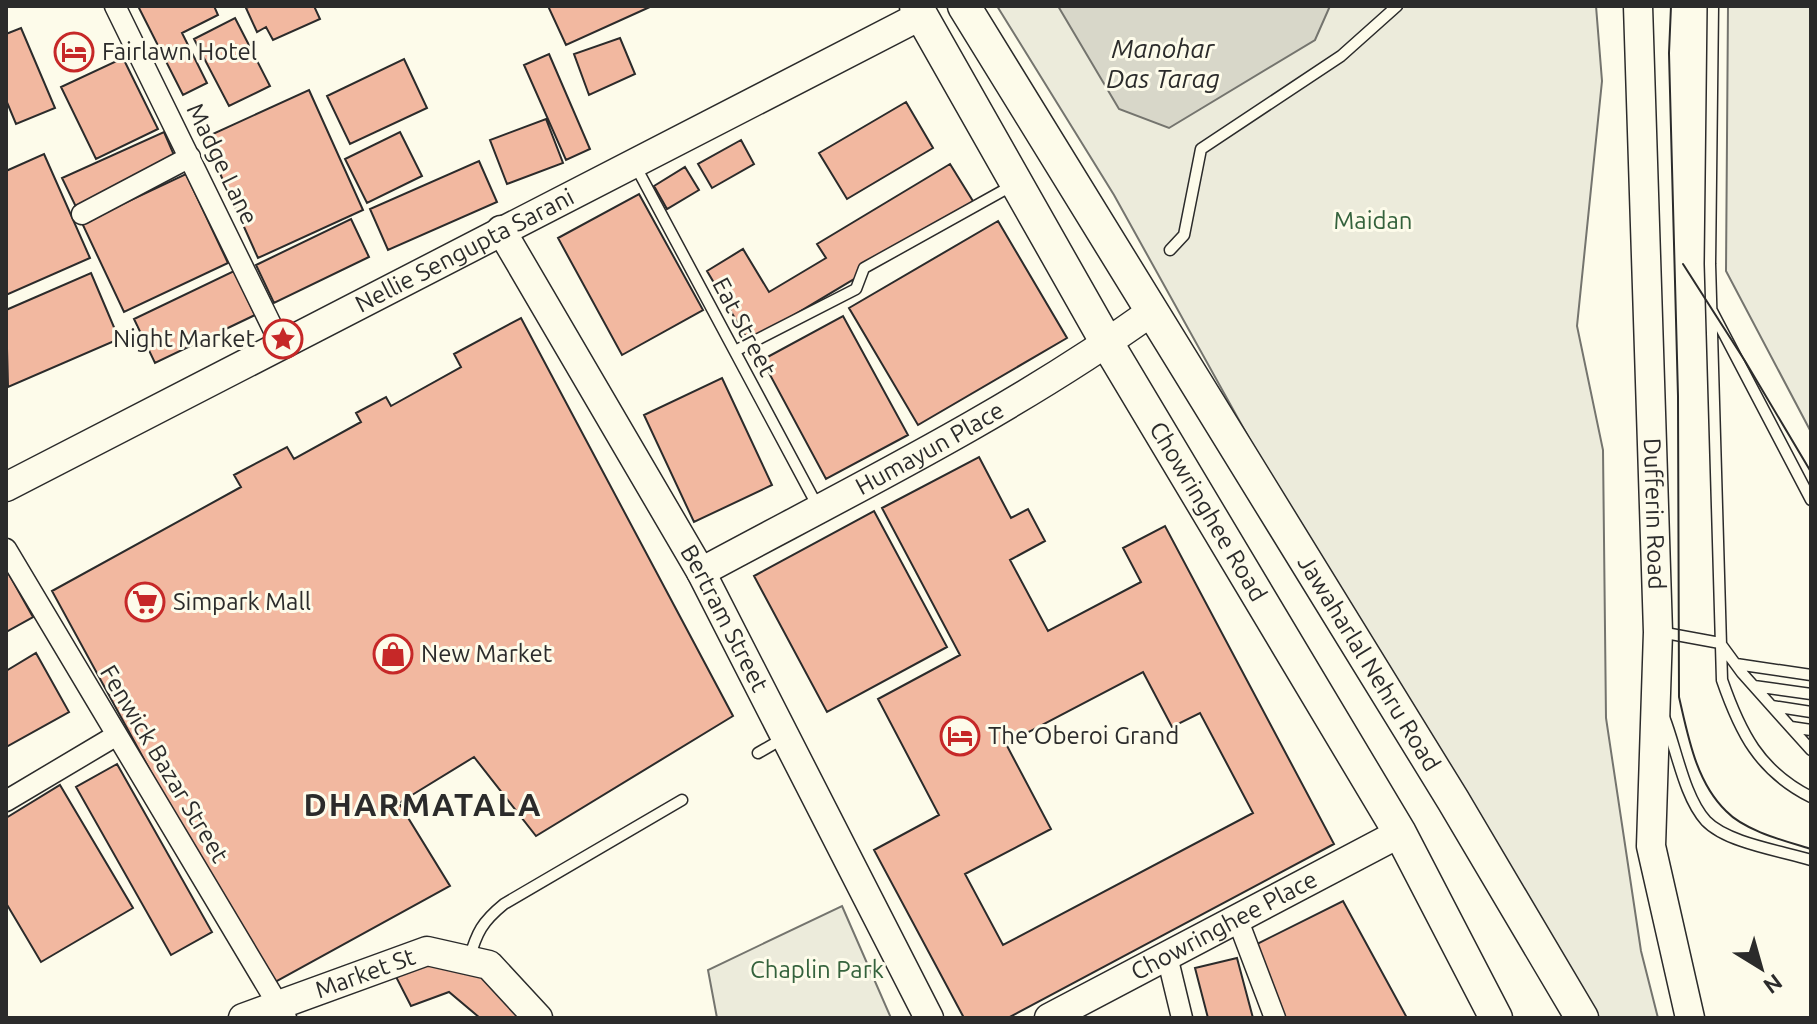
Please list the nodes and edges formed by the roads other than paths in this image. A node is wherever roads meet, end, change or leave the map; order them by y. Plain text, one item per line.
1 (115, 6) edge
2 (964, 6) edge
3 (1397, 6) edge
4 (1638, 6) edge
5 (1713, 6) edge
6 (919, 11) edge
7 (190, 157) junction
8 (635, 164) junction
9 (1017, 184) junction
10 (82, 214) dead end
11 (501, 230) junction
12 (1170, 250) dead end
13 (1711, 310) junction
14 (1151, 312) junction
15 (1107, 343) junction
16 (281, 345) junction
17 (735, 351) junction
18 (6, 487) edge
19 (1811, 500) edge
20 (818, 509) junction
21 (6, 549) edge
22 (701, 572) junction
23 (1658, 632) junction
24 (1720, 643) junction
25 (1736, 664) junction
26 (1811, 675) edge
27 (1753, 686) junction
28 (1811, 694) edge
29 (1656, 696) junction
30 (1772, 706) junction
31 (1811, 712) edge
32 (1791, 727) junction
33 (1811, 730) edge
34 (117, 735) junction
35 (785, 737) junction
36 (1811, 749) edge
37 (758, 753) dead end
38 (1811, 797) edge
39 (682, 800) dead end
40 (6, 801) edge
41 (1400, 833) junction
42 (1811, 860) edge
43 (1237, 918) junction
44 (1167, 956) junction
45 (479, 963) junction
46 (282, 1012) edge
47 (243, 1018) edge
48 (538, 1018) edge
49 (929, 1018) edge
50 (1049, 1018) edge
51 (1182, 1018) edge
52 (1275, 1018) edge
53 (1496, 1018) edge
54 (1582, 1018) edge
55 (1690, 1018) edge

1 - 7 street, Madge Lane
2 - 14 main road
3 - 12 lane
4 - 23 street, Dufferin Road
5 - 13 lane
6 - 8 street, Nellie Sengupta Sarani
6 - 9 main road, Chowringhee Road
7 - 10 street
7 - 16 street, Madge Lane
8 - 11 street, Nellie Sengupta Sarani
8 - 17 lane, Eat Street
9 - 15 main road, Chowringhee Road
9 - 17 lane
11 - 16 street, Nellie Sengupta Sarani
11 - 22 street, Bertram Street
13 - 19 lane
13 - 24 lane
14 - 15 street, Humayun Place
14 - 54 main road, Jawaharlal Nehru Road
15 - 20 street, Humayun Place
15 - 41 main road, Chowringhee Road
16 - 18 street, Nellie Sengupta Sarani
17 - 20 lane, Eat Street
20 - 22 street, Humayun Place
21 - 34 street, Fenwick Bazar Street
22 - 35 street, Bertram Street
23 - 24 lane
23 - 29 street, Dufferin Road
24 - 25 lane
24 - 38 lane
25 - 26 lane
25 - 27 lane
27 - 28 lane
27 - 30 lane
29 - 42 lane
29 - 55 street, Dufferin Road
30 - 31 lane
30 - 32 lane
32 - 33 lane
32 - 36 lane
34 - 40 street
34 - 46 street, Fenwick Bazar Street
35 - 37 lane
35 - 49 street, Bertram Street
39 - 45 lane
41 - 43 street, Chowringhee Place
41 - 53 main road, Chowringhee Road
43 - 44 street, Chowringhee Place
43 - 52 street
44 - 50 street, Chowringhee Place
44 - 51 street
45 - 46 street, Market St
45 - 48 street
46 - 47 street, Market St

